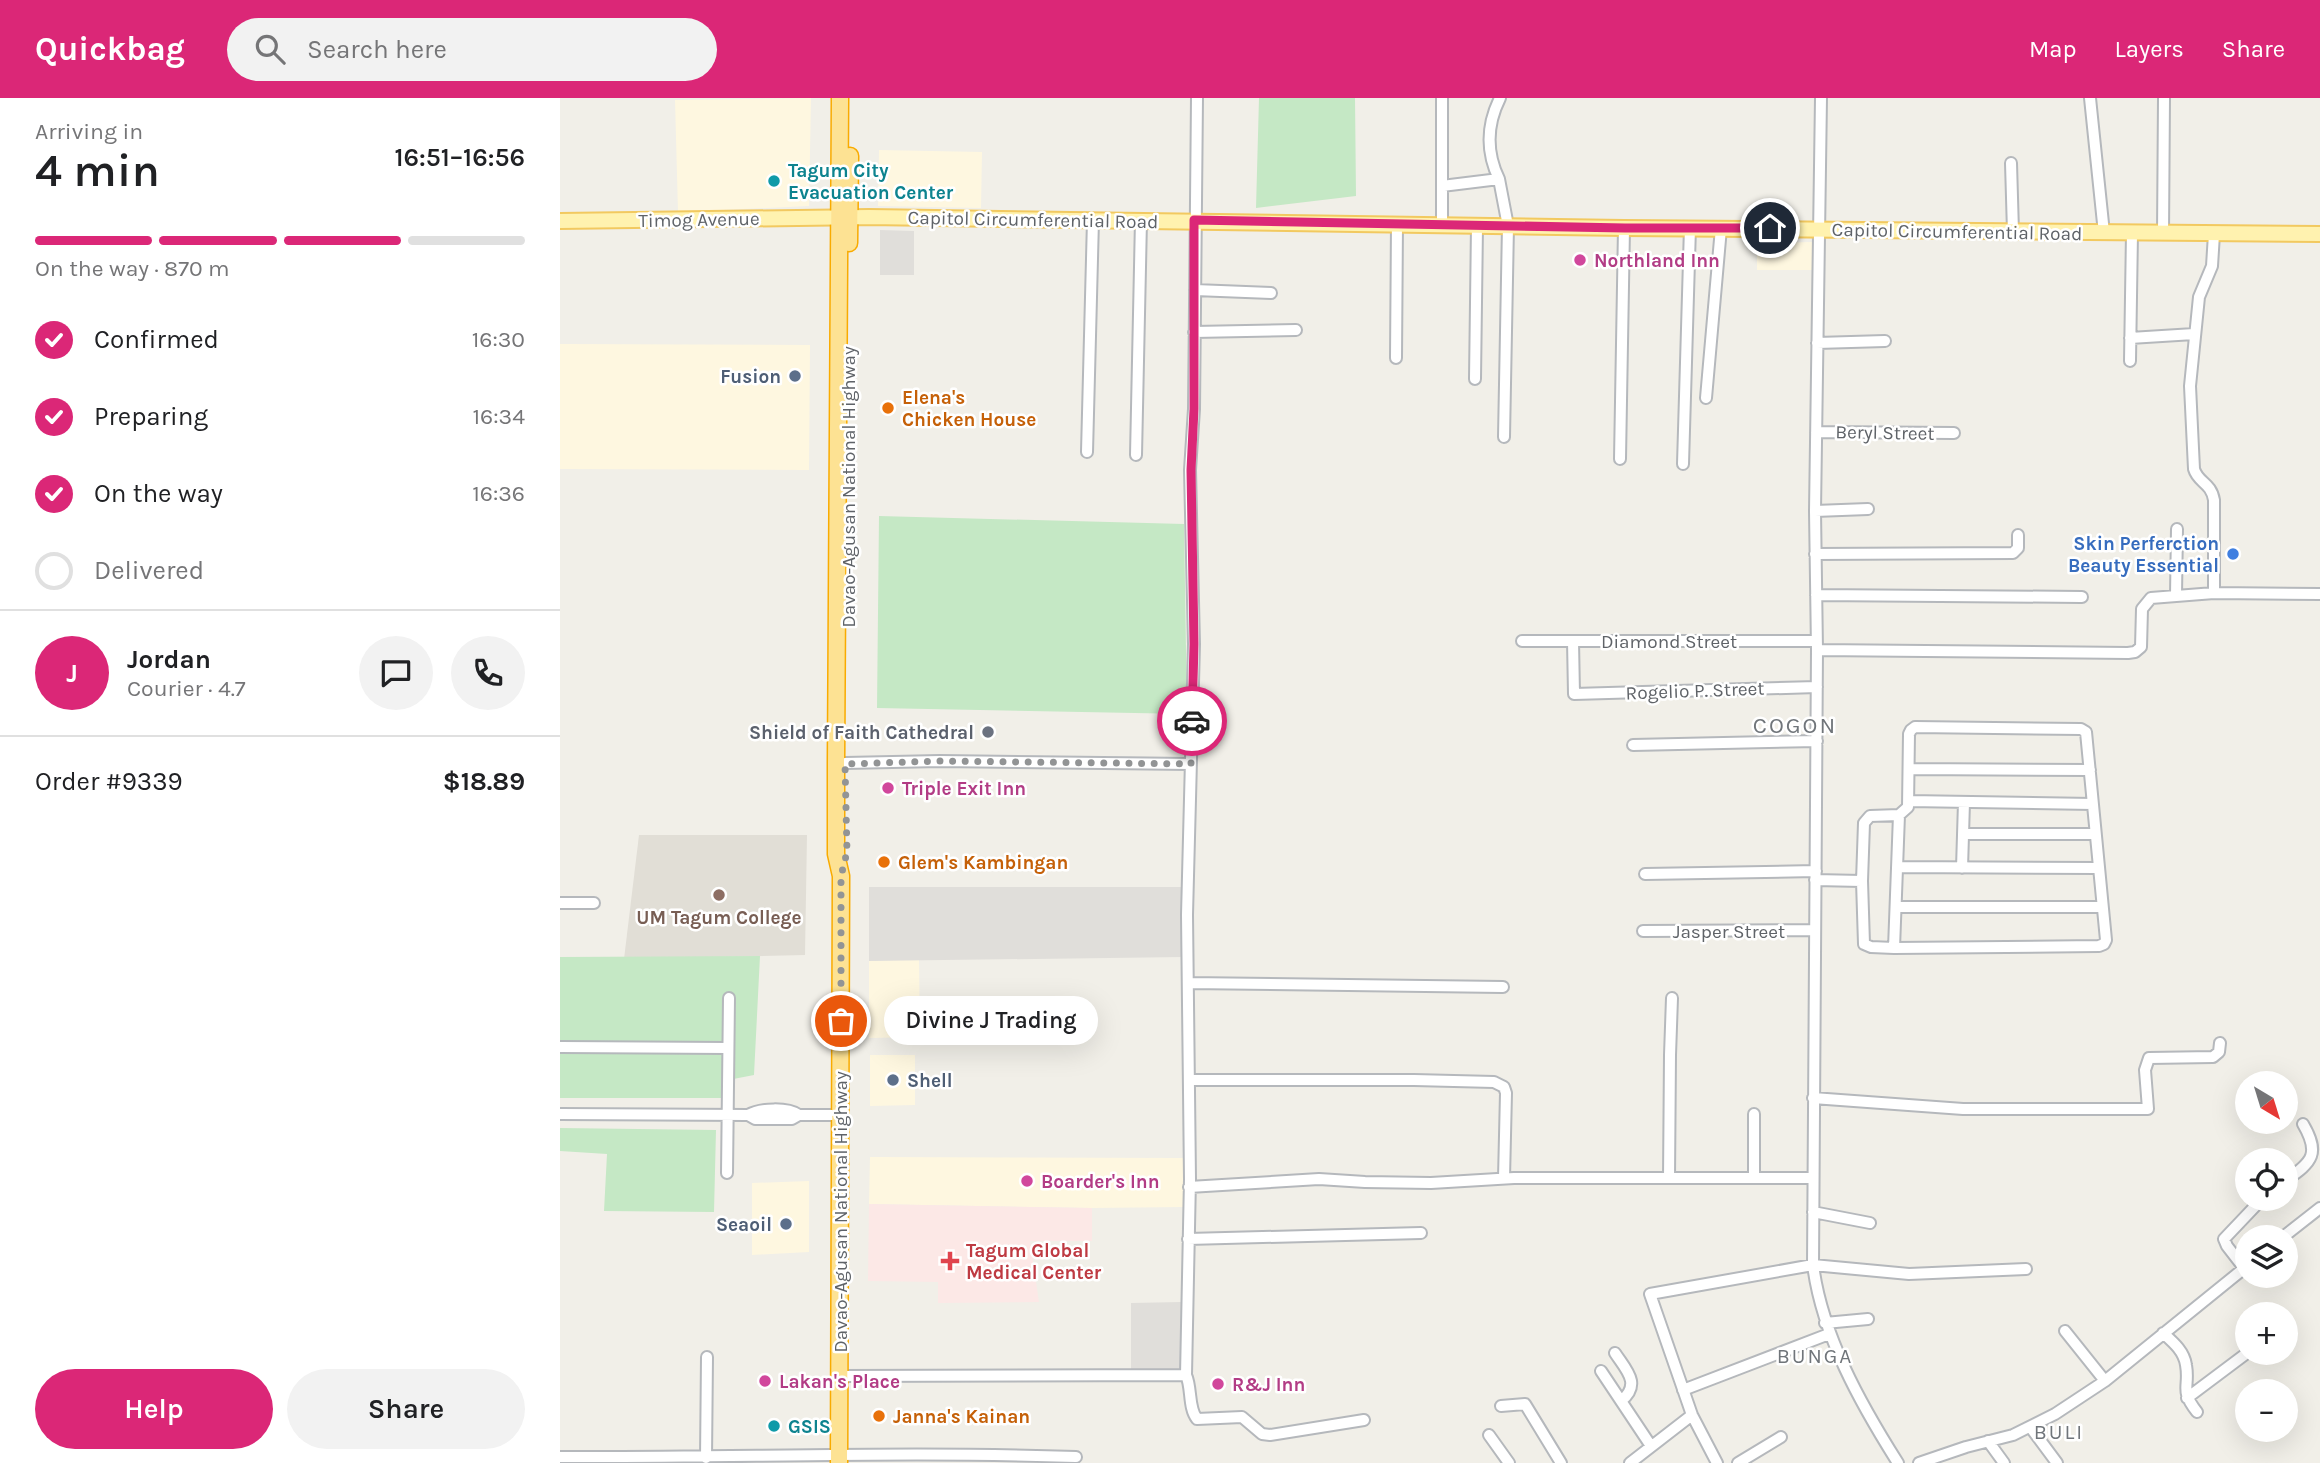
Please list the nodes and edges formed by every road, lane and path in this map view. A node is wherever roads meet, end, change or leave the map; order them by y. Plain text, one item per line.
1 (840, 98) edge
2 (850, 98) edge
3 (1197, 98) edge
4 (1442, 98) edge
5 (1500, 98) edge
6 (1821, 98) edge
7 (2090, 98) edge
8 (2164, 98) edge
9 (2011, 163) dead end
10 (1499, 179) junction
11 (1442, 186) junction
12 (843, 217) junction
13 (1093, 220) junction
14 (1140, 220) junction
15 (1194, 220) junction
16 (560, 221) edge
17 (1397, 224) junction
18 (1442, 225) junction
19 (1477, 226) junction
20 (1508, 226) junction
21 (1690, 227) junction
22 (1625, 228) junction
23 (1721, 228) junction
24 (1820, 228) junction
25 (2013, 232) junction
26 (2104, 233) junction
27 (2132, 233) junction
28 (2163, 234) junction
29 (2214, 234) junction
30 (2320, 234) edge
31 (1195, 290) junction
32 (1271, 293) dead end
33 (1296, 330) dead end
34 (1195, 332) junction
35 (2194, 334) junction
36 (2130, 338) junction
37 (1885, 341) dead end
38 (1817, 344) junction
39 (1396, 358) dead end
40 (2130, 361) dead end
41 (1475, 379) dead end
42 (1706, 398) dead end
43 (1816, 432) junction
44 (1954, 433) dead end
45 (1504, 436) dead end
46 (1087, 452) dead end
47 (1136, 455) dead end
48 (1620, 459) dead end
49 (1683, 464) dead end
50 (1868, 509) dead end
51 (1815, 511) junction
52 (2177, 529) dead end
53 (2018, 535) dead end
54 (1815, 554) junction
55 (2214, 593) junction
56 (2320, 594) edge
57 (1816, 595) junction
58 (2176, 595) junction
59 (2082, 597) dead end
60 (1522, 641) dead end
61 (1573, 641) junction
62 (1816, 645) junction
63 (1817, 687) junction
64 (841, 730) junction
65 (1816, 741) junction
66 (1633, 745) dead end
67 (845, 764) junction
68 (1191, 764) junction
69 (1909, 769) junction
70 (2090, 770) junction
71 (1909, 802) junction
72 (1964, 802) junction
73 (2093, 804) junction
74 (1899, 815) junction
75 (1964, 834) junction
76 (2095, 834) junction
77 (1897, 867) junction
78 (1962, 868) junction
79 (2098, 868) junction
80 (1645, 874) dead end
81 (841, 876) junction
82 (1815, 876) junction
83 (1862, 881) junction
84 (560, 903) edge
85 (594, 903) dead end
86 (1896, 907) junction
87 (2102, 907) junction
88 (1814, 930) junction
89 (1643, 931) dead end
90 (1894, 948) junction
91 (1188, 982) junction
92 (1503, 987) dead end
93 (729, 998) dead end
94 (1672, 998) dead end
95 (2220, 1043) dead end
96 (560, 1046) edge
97 (728, 1048) junction
98 (1189, 1080) junction
99 (1813, 1098) junction
100 (560, 1114) edge
101 (1755, 1114) dead end
102 (727, 1115) junction
103 (840, 1115) junction
104 (2303, 1124) dead end
105 (2298, 1171) edge
106 (727, 1173) dead end
107 (1504, 1178) junction
108 (1669, 1178) junction
109 (1754, 1178) junction
110 (1813, 1178) junction
111 (1189, 1187) junction
112 (2320, 1208) edge
113 (2251, 1211) edge
114 (1813, 1212) junction
115 (1870, 1223) dead end
116 (2238, 1225) edge
117 (2298, 1225) edge
118 (2235, 1228) edge
119 (1421, 1233) dead end
120 (1188, 1240) junction
121 (2235, 1255) edge
122 (1813, 1265) junction
123 (2026, 1269) dead end
124 (2235, 1276) edge
125 (1868, 1319) dead end
126 (1827, 1329) junction
127 (2065, 1331) dead end
128 (2163, 1333) junction
129 (1615, 1353) dead end
130 (707, 1357) dead end
131 (2235, 1362) edge
132 (1601, 1371) dead end
133 (1186, 1375) junction
134 (840, 1376) junction
135 (2105, 1381) junction
136 (1683, 1390) junction
137 (2187, 1398) junction
138 (1621, 1401) junction
139 (1502, 1406) dead end
140 (2197, 1412) dead end
141 (1692, 1415) junction
142 (1364, 1420) dead end
143 (2031, 1428) junction
144 (1489, 1435) dead end
145 (1781, 1437) dead end
146 (1988, 1441) junction
147 (1651, 1446) junction
148 (1758, 1451) junction
149 (560, 1457) edge
150 (1076, 1457) dead end
151 (706, 1458) junction
152 (839, 1459) edge
153 (1509, 1463) edge
154 (1561, 1463) edge
155 (1630, 1463) edge
156 (1717, 1463) edge
157 (1738, 1463) edge
158 (1766, 1463) edge
159 (1898, 1463) edge
160 (1919, 1463) edge
161 (2004, 1463) edge
162 (2057, 1463) edge

1 - 12 highway, Davao-Agusan National Highway
2 - 12 highway, Davao-Agusan National Highway
3 - 15 street
4 - 11 street
5 - 10 street
6 - 24 street
7 - 26 street
8 - 28 street
9 - 25 street
10 - 11 street
10 - 20 street
11 - 18 street
12 - 13 main road, Capitol Circumferential Road
12 - 16 main road, Timog Avenue
12 - 64 highway, Davao-Agusan National Highway
13 - 14 main road, Capitol Circumferential Road
13 - 46 street
14 - 15 main road, Capitol Circumferential Road
14 - 47 street
15 - 17 main road, Capitol Circumferential Road
15 - 31 street
17 - 18 main road, Capitol Circumferential Road
17 - 39 street
18 - 19 main road, Capitol Circumferential Road
19 - 20 main road, Capitol Circumferential Road
19 - 41 street
20 - 22 main road, Capitol Circumferential Road
20 - 45 street
21 - 22 main road, Capitol Circumferential Road
21 - 23 main road, Capitol Circumferential Road
21 - 49 street
22 - 48 street
23 - 24 main road, Capitol Circumferential Road
23 - 42 street
24 - 25 main road, Capitol Circumferential Road
24 - 38 street
25 - 26 main road, Capitol Circumferential Road
26 - 27 main road, Capitol Circumferential Road
27 - 28 main road, Capitol Circumferential Road
27 - 36 street
28 - 29 main road, Capitol Circumferential Road
29 - 30 main road, Capitol Circumferential Road
29 - 35 street
31 - 32 street
31 - 34 street
33 - 34 street
34 - 68 street
35 - 36 street
35 - 55 street
36 - 40 street
37 - 38 street
38 - 43 street
43 - 44 street, Beryl Street
43 - 51 street
50 - 51 street
51 - 54 street
52 - 58 street
53 - 54 street
54 - 57 street
55 - 56 street
55 - 58 street
57 - 59 street
57 - 62 street
58 - 62 street, Diamond Street
60 - 61 street, Diamond Street
61 - 62 street, Diamond Street
61 - 63 street, Rogelio P. Street
62 - 63 street
63 - 65 street
64 - 67 highway, Davao-Agusan National Highway
64 - 81 highway, Davao-Agusan National Highway
65 - 66 street
65 - 82 street
67 - 68 street
67 - 81 highway, Davao-Agusan National Highway
68 - 91 street
69 - 70 street
69 - 70 street
69 - 71 street
70 - 73 street
71 - 72 street
71 - 74 street
72 - 73 street
72 - 75 street
73 - 76 street
74 - 77 street
74 - 83 street
75 - 76 street
75 - 78 street
76 - 79 street
77 - 78 street
77 - 86 street
78 - 79 street
79 - 87 street
80 - 82 street
81 - 103 highway, Davao-Agusan National Highway
82 - 83 street
82 - 88 street
83 - 90 street
84 - 85 street
86 - 87 street
86 - 90 street
87 - 90 street
88 - 89 street, Jasper Street
88 - 99 street
91 - 92 street
91 - 98 street
93 - 97 street
94 - 108 street
95 - 99 street
96 - 97 street
97 - 102 street
98 - 107 street
98 - 111 street
99 - 110 street
100 - 102 street
101 - 109 street
102 - 103 street
102 - 106 street
103 - 134 highway, Davao-Agusan National Highway
104 - 105 street
107 - 108 street
107 - 111 street
108 - 109 street
109 - 110 street
110 - 114 street
111 - 120 street
112 - 117 street
113 - 116 street
114 - 115 street
114 - 122 street
118 - 121 street
119 - 120 street
120 - 133 street
122 - 123 street
122 - 126 street
122 - 136 street
124 - 128 street
125 - 126 street
126 - 136 street
126 - 159 street
127 - 135 street
128 - 135 street
128 - 137 street
129 - 138 street
130 - 151 street
131 - 137 street
132 - 138 street
133 - 134 street
133 - 142 street
134 - 152 highway, Davao-Agusan National Highway
135 - 143 street
136 - 141 street
137 - 140 street
138 - 147 street
139 - 154 street
141 - 147 street
141 - 156 street
143 - 146 street
143 - 162 street
144 - 153 street
145 - 148 street
146 - 160 street
146 - 161 street
147 - 155 street
148 - 157 street
148 - 158 street
149 - 151 street
150 - 152 street
151 - 152 street

